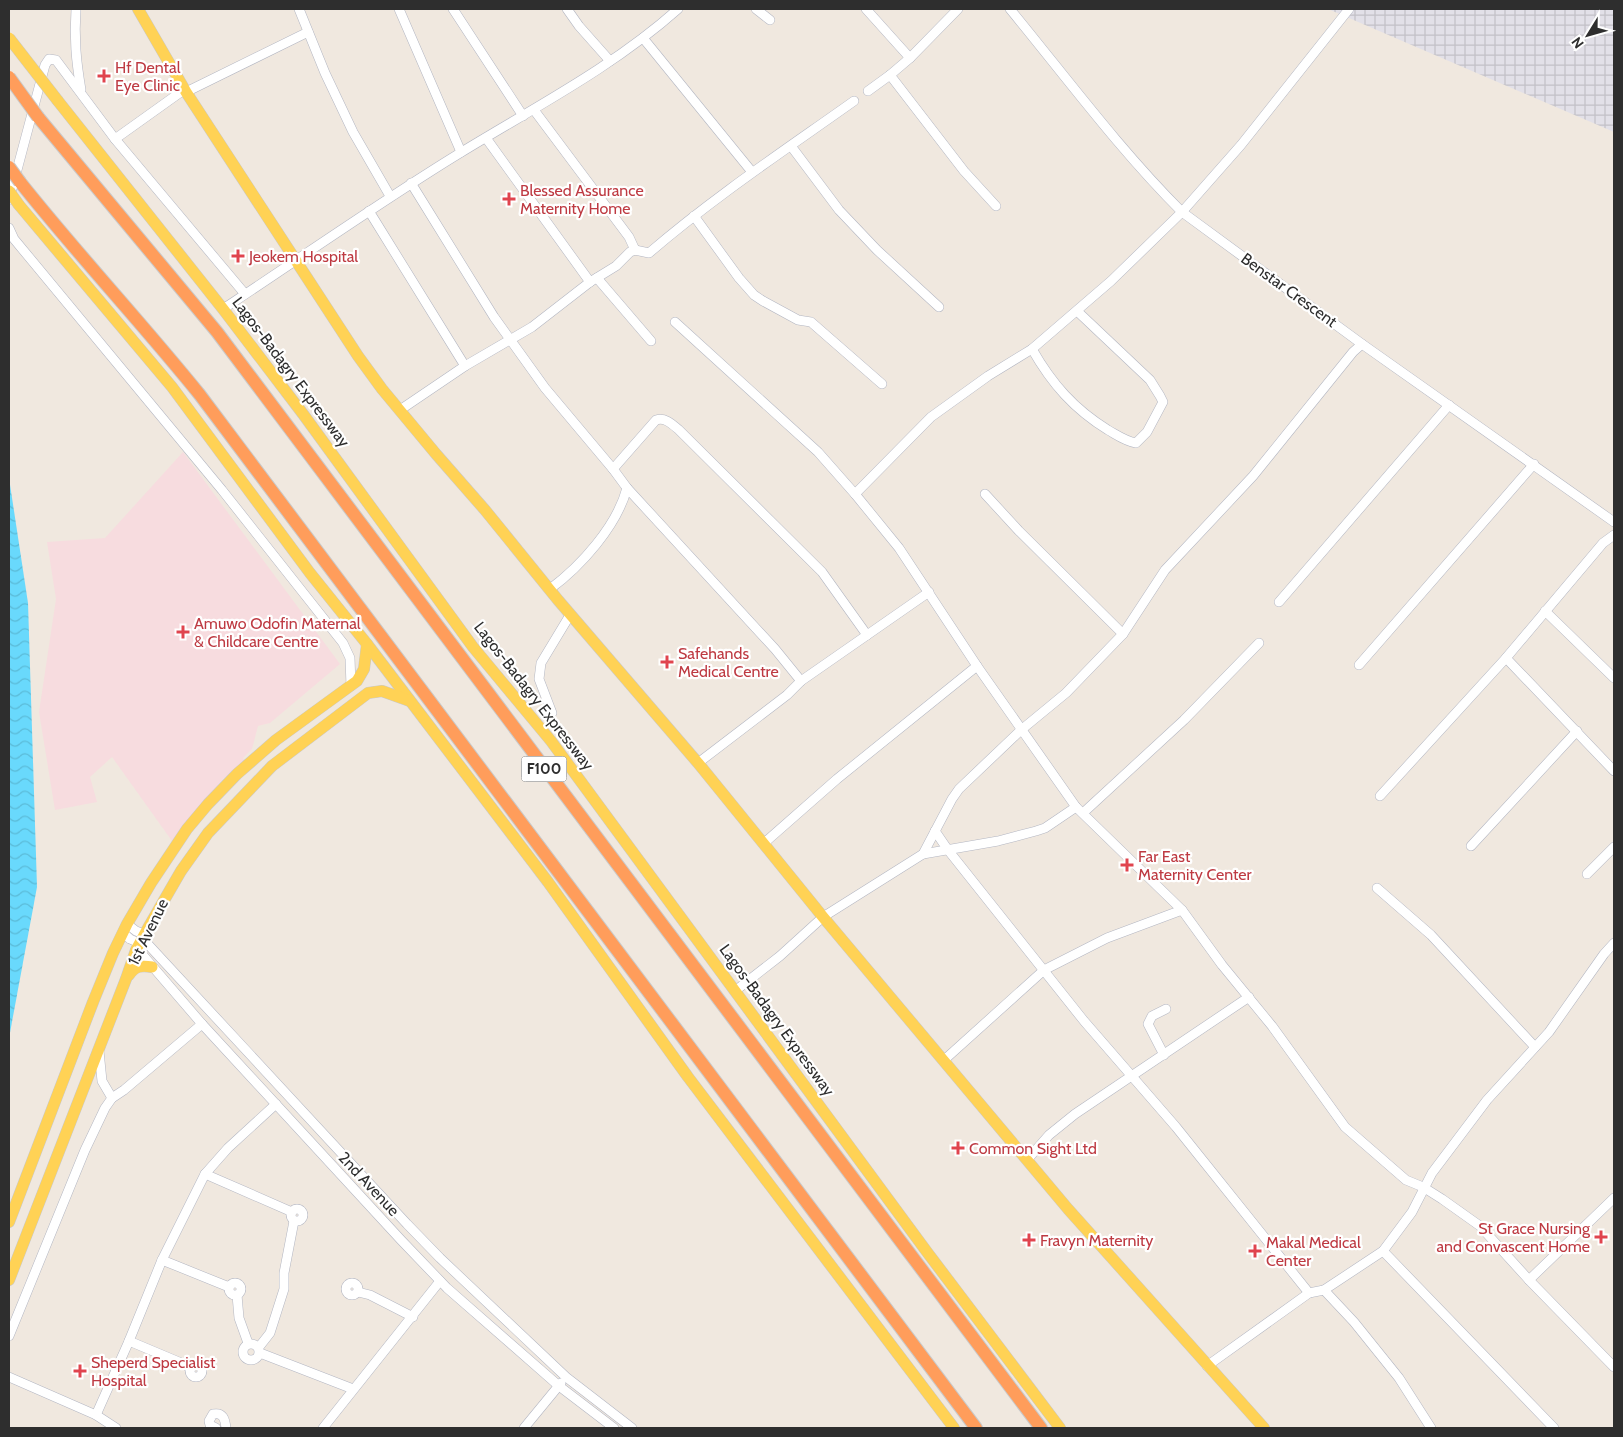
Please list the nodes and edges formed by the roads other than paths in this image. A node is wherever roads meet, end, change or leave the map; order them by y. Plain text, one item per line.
1 (76, 9) edge
2 (138, 9) edge
3 (299, 9) edge
4 (399, 9) edge
5 (453, 9) edge
6 (567, 9) edge
7 (678, 9) edge
8 (756, 9) edge
9 (866, 9) edge
10 (958, 9) edge
11 (1010, 9) edge
12 (1349, 9) edge
13 (770, 20) dead end
14 (308, 32) junction
15 (9, 38) edge
16 (643, 38) junction
17 (910, 58) junction
18 (610, 61) junction
19 (890, 75) junction
20 (9, 77) edge
21 (186, 91) junction
22 (868, 91) dead end
23 (82, 92) junction
24 (854, 101) dead end
25 (534, 110) junction
26 (523, 116) junction
27 (486, 138) junction
28 (115, 139) junction
29 (792, 146) junction
30 (461, 152) junction
31 (9, 167) edge
32 (752, 172) junction
33 (412, 183) junction
34 (9, 190) edge
35 (390, 196) junction
36 (14, 203) edge
37 (996, 206) dead end
38 (369, 211) junction
39 (1182, 212) junction
40 (694, 216) junction
41 (9, 228) edge
42 (636, 250) junction
43 (296, 260) junction
44 (594, 280) junction
45 (244, 294) junction
46 (939, 307) dead end
47 (223, 309) junction
48 (1077, 311) junction
49 (675, 322) dead end
50 (512, 340) junction
51 (651, 341) dead end
52 (1362, 344) junction
53 (1032, 349) junction
54 (465, 366) junction
55 (882, 384) dead end
56 (1449, 405) junction
57 (400, 410) junction
58 (1534, 464) junction
59 (613, 469) junction
60 (627, 488) junction
61 (855, 494) junction
62 (985, 494) dead end
63 (1614, 522) edge
64 (1614, 535) edge
65 (550, 589) junction
66 (929, 592) junction
67 (1279, 602) dead end
68 (1545, 611) junction
69 (570, 615) junction
70 (1123, 634) junction
71 (867, 636) junction
72 (1259, 643) dead end
73 (367, 644) junction
74 (1506, 658) junction
75 (1360, 665) dead end
76 (977, 666) junction
77 (1614, 678) edge
78 (801, 681) junction
79 (351, 686) junction
80 (411, 702) junction
81 (552, 714) dead end
82 (1021, 730) junction
83 (1577, 732) junction
84 (698, 763) junction
85 (1614, 771) edge
86 (1380, 796) dead end
87 (1080, 810) junction
88 (935, 831) junction
89 (763, 844) junction
90 (1471, 846) dead end
91 (1614, 847) edge
92 (948, 850) junction
93 (923, 854) junction
94 (1587, 874) dead end
95 (1377, 888) dead end
96 (1182, 910) junction
97 (823, 917) junction
98 (125, 928) junction
99 (142, 938) junction
100 (1614, 943) edge
101 (152, 966) junction
102 (1044, 970) junction
103 (126, 979) junction
104 (735, 991) junction
105 (1249, 997) junction
106 (1166, 1009) dead end
107 (202, 1024) junction
108 (99, 1046) junction
109 (1535, 1047) junction
110 (1164, 1055) junction
111 (943, 1060) junction
112 (1131, 1076) junction
113 (112, 1098) junction
114 (276, 1104) junction
115 (1027, 1160) junction
116 (205, 1174) junction
117 (1423, 1188) junction
118 (1614, 1198) edge
119 (9, 1222) edge
120 (1383, 1251) junction
121 (162, 1260) junction
122 (9, 1280) edge
123 (1529, 1280) junction
124 (440, 1281) junction
125 (1324, 1290) junction
126 (358, 1292) dead end
127 (1309, 1292) junction
128 (413, 1317) junction
129 (9, 1336) edge
130 (129, 1341) junction
131 (248, 1343) junction
132 (259, 1350) junction
133 (1207, 1366) junction
134 (1614, 1367) edge
135 (191, 1368) dead end
136 (9, 1377) edge
137 (566, 1377) junction
138 (559, 1386) junction
139 (353, 1389) junction
140 (96, 1415) junction
141 (116, 1428) edge
142 (216, 1428) edge
143 (226, 1428) edge
144 (323, 1428) edge
145 (524, 1428) edge
146 (614, 1428) edge
147 (632, 1428) edge
148 (954, 1428) edge
149 (976, 1428) edge
150 (1041, 1428) edge
151 (1060, 1428) edge
152 (1264, 1428) edge
153 (1431, 1428) edge
154 (1554, 1428) edge

1 - 23 street
2 - 21 main road
3 - 14 street
4 - 30 street
5 - 26 street
6 - 18 street
7 - 16 street
8 - 13 street
9 - 17 street
10 - 17 street
11 - 39 street, Benstar Crescent
12 - 39 street
14 - 21 street
14 - 35 street
15 - 47 main road, Lagos-Badagry Expressway, bridge
16 - 18 street
16 - 32 street
17 - 19 street
18 - 25 street
19 - 22 street
19 - 37 street
20 - 150 highway, Lagos-Badagry Expressway / F100, bridge
21 - 28 street
21 - 43 main road
23 - 28 street
23 - 36 street
24 - 29 street
25 - 26 street
25 - 42 street
26 - 27 street
27 - 30 street
27 - 44 street
28 - 45 street
29 - 32 street
29 - 46 street
30 - 33 street
31 - 149 highway, bridge
32 - 40 street
33 - 35 street
33 - 50 street
34 - 36 main road, bridge
35 - 38 street
36 - 73 main road
38 - 43 street
38 - 54 street
39 - 48 street
39 - 52 street, Benstar Crescent
40 - 42 street
40 - 55 street
41 - 79 street
42 - 44 street
43 - 45 street
43 - 57 main road
44 - 50 street
44 - 51 street
45 - 47 street
47 - 104 main road, Lagos-Badagry Expressway
48 - 53 street
48 - 53 street
49 - 61 street
50 - 54 street
50 - 59 street
52 - 56 street, Benstar Crescent
52 - 70 street
53 - 61 street
54 - 57 street
56 - 58 street, Benstar Crescent
56 - 67 street
57 - 65 main road
58 - 63 street, Benstar Crescent
58 - 75 street
59 - 60 street
59 - 71 street
60 - 65 street
60 - 78 street
61 - 66 street
62 - 70 street
64 - 68 street
65 - 69 main road
66 - 71 street
66 - 76 street
68 - 74 street
68 - 77 street
69 - 81 street
69 - 84 main road
70 - 82 street
71 - 78 street
72 - 87 street
73 - 79 main road, 1st Avenue
73 - 80 main road
74 - 83 street
74 - 86 street
76 - 82 street
76 - 89 street
78 - 84 street
79 - 98 main road, 1st Avenue
80 - 99 main road, 1st Avenue
80 - 148 main road
82 - 87 street
82 - 88 street
83 - 85 street
83 - 90 street
84 - 89 main road
87 - 92 street
87 - 96 street
88 - 92 street
88 - 93 street
89 - 97 main road
91 - 94 street
92 - 93 street
92 - 102 street
93 - 97 street
95 - 109 street
96 - 102 street
96 - 105 street
97 - 104 street
97 - 111 main road
98 - 99 street, 2nd Avenue
98 - 119 main road, 1st Avenue
99 - 101 street, 2nd Avenue
99 - 103 main road, 1st Avenue
99 - 137 street, 2nd Avenue
100 - 109 street
101 - 103 main road
101 - 107 street, 2nd Avenue
102 - 111 street
102 - 112 street
103 - 108 main road, 1st Avenue
104 - 151 main road, Lagos-Badagry Expressway
105 - 110 street
105 - 117 street
106 - 110 street
107 - 113 street
107 - 114 street, 2nd Avenue
108 - 113 street
108 - 122 main road, 1st Avenue
109 - 117 street
110 - 112 street
111 - 115 main road
112 - 115 street
112 - 127 street
113 - 129 street
114 - 116 street
114 - 124 street, 2nd Avenue
115 - 133 main road
116 - 121 street
116 - 132 street
117 - 120 street
117 - 123 street
118 - 123 street
120 - 125 street
120 - 154 street
121 - 130 street
121 - 131 street
123 - 134 street
124 - 128 street
124 - 138 street, 2nd Avenue
125 - 127 street
125 - 153 street
126 - 128 street
127 - 133 street
128 - 139 street
130 - 135 street
130 - 140 street
131 - 132 street
131 - 132 street
132 - 139 street
133 - 152 main road
136 - 140 street
137 - 138 street
137 - 147 street, 2nd Avenue
138 - 145 street
138 - 146 street, 2nd Avenue
139 - 144 street
140 - 141 street
142 - 143 street

